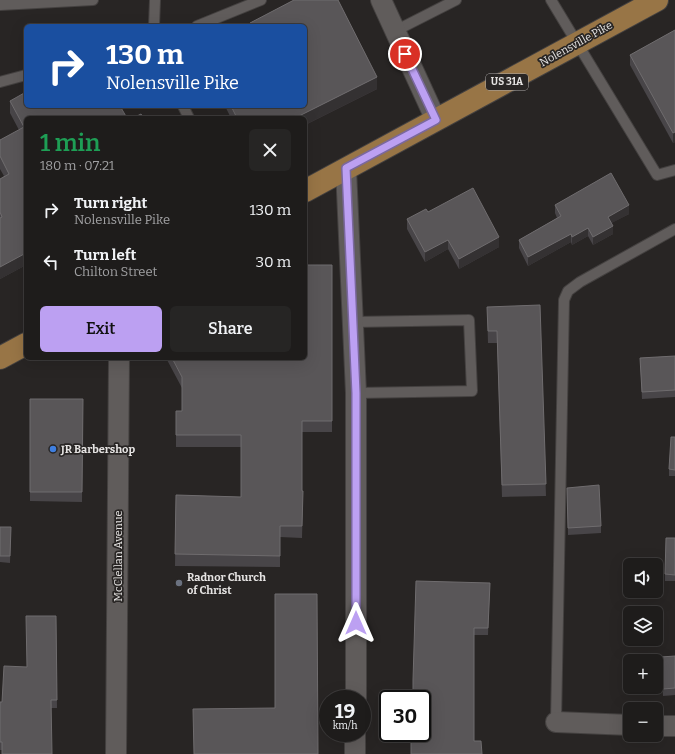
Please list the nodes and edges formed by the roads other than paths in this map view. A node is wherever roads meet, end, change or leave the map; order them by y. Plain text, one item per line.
1 (93, 0) edge
2 (155, 0) edge
3 (261, 0) edge
4 (381, 0) edge
5 (456, 0) edge
6 (552, 0) edge
7 (657, 0) edge
8 (0, 5) edge
9 (154, 24) edge
10 (202, 24) edge
11 (395, 31) junction
12 (578, 43) junction
13 (24, 76) edge
14 (0, 82) edge
15 (436, 120) junction
16 (346, 168) junction
17 (675, 170) edge
18 (307, 190) edge
19 (675, 229) edge
20 (353, 322) junction
21 (24, 345) edge
22 (0, 358) edge
23 (119, 360) edge
24 (356, 393) junction
25 (356, 690) edge
26 (556, 722) joint
27 (623, 725) edge
28 (663, 726) edge
29 (675, 726) edge
30 (355, 742) edge
31 (116, 754) edge
32 (355, 754) edge

1 - 8 lane
2 - 9 lane
3 - 10 lane
4 - 11 street
5 - 11 lane
6 - 12 lane
7 - 12 main road, Nolensville Pike / US 31A
11 - 15 street
12 - 15 main road, Nolensville Pike / US 31A
12 - 17 lane
13 - 14 lane
15 - 16 main road, Nolensville Pike / US 31A
16 - 18 main road, Nolensville Pike / US 31A
16 - 20 street
19 - 26 lane
20 - 24 street
20 - 24 lane
21 - 22 main road
23 - 31 street, McClellan Avenue
24 - 25 street
26 - 27 street
28 - 29 street
30 - 32 street

